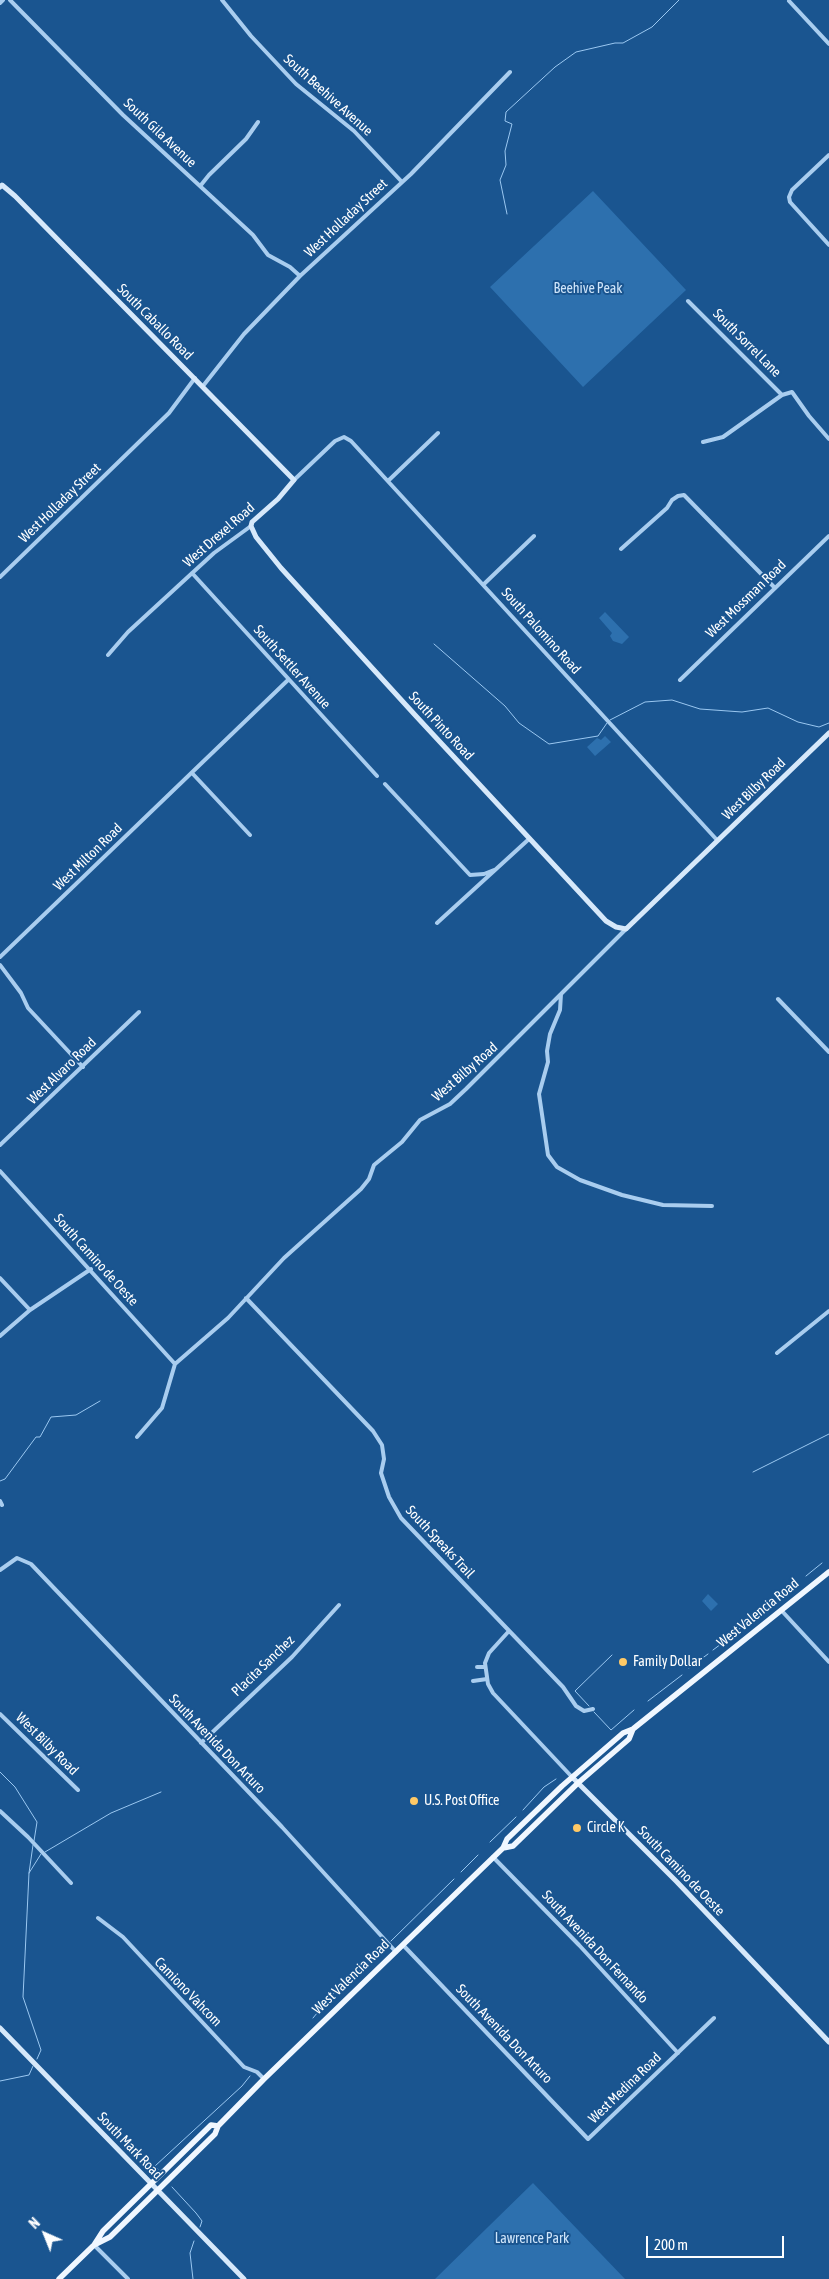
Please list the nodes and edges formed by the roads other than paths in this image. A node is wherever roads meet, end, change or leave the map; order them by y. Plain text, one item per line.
1 (10, 0) edge
2 (222, 0) edge
3 (789, 1) edge
4 (829, 44) edge
5 (510, 72) dead end
6 (258, 122) dead end
7 (829, 155) edge
8 (402, 182) junction
9 (1, 185) edge
10 (201, 185) junction
11 (829, 245) edge
12 (300, 276) junction
13 (688, 301) dead end
14 (195, 378) junction
15 (203, 386) junction
16 (782, 395) junction
17 (438, 433) dead end
18 (347, 438) joint
19 (829, 439) edge
20 (703, 442) dead end
21 (294, 480) junction
22 (388, 481) junction
23 (251, 526) junction
24 (534, 536) dead end
25 (829, 536) edge
26 (621, 549) dead end
27 (192, 573) junction
28 (0, 577) edge
29 (484, 584) junction
30 (774, 587) junction
31 (108, 656) dead end
32 (288, 680) junction
33 (680, 680) dead end
34 (829, 733) edge
35 (192, 773) junction
36 (377, 776) dead end
37 (385, 784) dead end
38 (250, 835) dead end
39 (529, 838) junction
40 (717, 840) junction
41 (494, 870) junction
42 (437, 924) dead end
43 (626, 929) junction
44 (0, 957) edge
45 (0, 965) edge
46 (561, 994) junction
47 (778, 999) dead end
48 (138, 1012) dead end
49 (829, 1052) edge
50 (83, 1067) junction
51 (0, 1145) edge
52 (0, 1171) edge
53 (712, 1206) dead end
54 (91, 1269) junction
55 (0, 1278) edge
56 (246, 1298) junction
57 (30, 1310) junction
58 (829, 1311) edge
59 (0, 1336) edge
60 (777, 1353) dead end
61 (175, 1364) junction
62 (137, 1437) dead end
63 (0, 1570) edge
64 (829, 1572) edge
65 (339, 1605) dead end
66 (781, 1610) junction
67 (509, 1631) junction
68 (829, 1662) edge
69 (477, 1667) dead end
70 (486, 1668) junction
71 (487, 1679) junction
72 (473, 1681) dead end
73 (593, 1709) dead end
74 (0, 1714) edge
75 (633, 1729) junction
76 (200, 1743) junction
77 (572, 1777) junction
78 (578, 1783) junction
79 (78, 1790) dead end
80 (0, 1811) edge
81 (503, 1848) junction
82 (494, 1857) junction
83 (71, 1882) dead end
84 (98, 1918) dead end
85 (403, 1945) junction
86 (396, 1952) junction
87 (714, 2018) dead end
88 (0, 2028) edge
89 (829, 2042) edge
90 (678, 2053) junction
91 (264, 2079) junction
92 (218, 2126) junction
93 (588, 2139) joint
94 (151, 2184) junction
95 (157, 2191) junction
96 (94, 2245) junction
97 (59, 2279) edge
98 (128, 2279) edge
99 (244, 2279) edge

1 - 10 street, South Gila Avenue
2 - 8 street, South Beehive Avenue
3 - 4 street
5 - 8 street, West Holladay Street
6 - 10 street
7 - 11 street
8 - 12 street, West Holladay Street
9 - 14 street, South Caballo Road
10 - 12 street, South Gila Avenue
12 - 15 street, West Holladay Street
13 - 16 street, South Sorrel Lane
14 - 15 street, South Caballo Road
14 - 28 street, West Holladay Street
15 - 21 street, South Caballo Road
16 - 19 street, South Sorrel Lane
16 - 20 street
17 - 22 street
18 - 21 street, West Drexel Road
18 - 22 street, South Palomino Road
21 - 23 street, West Drexel Road
22 - 29 street, South Palomino Road
23 - 27 street, West Drexel Road
23 - 39 street, South Pinto Road
24 - 29 street
25 - 30 street, West Mossman Road
26 - 30 street
27 - 31 street, West Drexel Road
27 - 32 street, South Settler Avenue
29 - 40 street, South Palomino Road
30 - 33 street, West Mossman Road
32 - 35 street, West Milton Road
32 - 36 street, South Settler Avenue
34 - 40 street, West Bilby Road
35 - 38 street
35 - 44 street, West Milton Road
37 - 41 street
39 - 41 street
39 - 43 street, South Pinto Road
40 - 43 street, West Bilby Road
41 - 42 street
43 - 46 street, West Bilby Road
45 - 50 street
46 - 53 street
46 - 56 street, West Bilby Road
47 - 49 street
48 - 50 street, West Alvaro Road
50 - 51 street, West Alvaro Road
52 - 54 street, South Camino de Oeste
54 - 57 street
54 - 61 street, South Camino de Oeste
55 - 57 street
56 - 61 street, West Bilby Road
56 - 67 street, South Speaks Trail
57 - 59 street
58 - 60 street
61 - 62 street
63 - 76 street, South Avenida Don Arturo
64 - 66 main road, West Valencia Road
65 - 76 street, Placita Sanchez
66 - 68 street
66 - 75 main road, West Valencia Road
67 - 70 street, South Camino de Oeste
67 - 73 street, South Speaks Trail
69 - 70 street
70 - 71 street, South Camino de Oeste
71 - 72 street
71 - 77 street, South Camino de Oeste
74 - 79 street, West Bilby Road
75 - 77 main road, West Valencia Road
75 - 78 main road, West Valencia Road
76 - 86 street, South Avenida Don Arturo
77 - 78 street, South Camino de Oeste
77 - 81 main road, West Valencia Road
78 - 81 main road, West Valencia Road
78 - 89 street, South Camino de Oeste
80 - 83 street
81 - 82 main road, West Valencia Road
82 - 85 main road, West Valencia Road
82 - 90 street, South Avenida Don Fernando
84 - 91 street, Camiono Vahcom
85 - 86 main road, West Valencia Road
85 - 93 street, South Avenida Don Arturo
86 - 91 main road, West Valencia Road
87 - 90 street, West Medina Road
88 - 94 street, South Mark Road
90 - 93 street, West Medina Road
91 - 92 main road, West Valencia Road
92 - 94 main road, West Valencia Road
92 - 95 main road, West Valencia Road
94 - 95 street, South Mark Road
94 - 96 main road, West Valencia Road
95 - 96 main road, West Valencia Road
95 - 99 street, South Mark Road
96 - 97 main road, West Valencia Road
96 - 98 street

